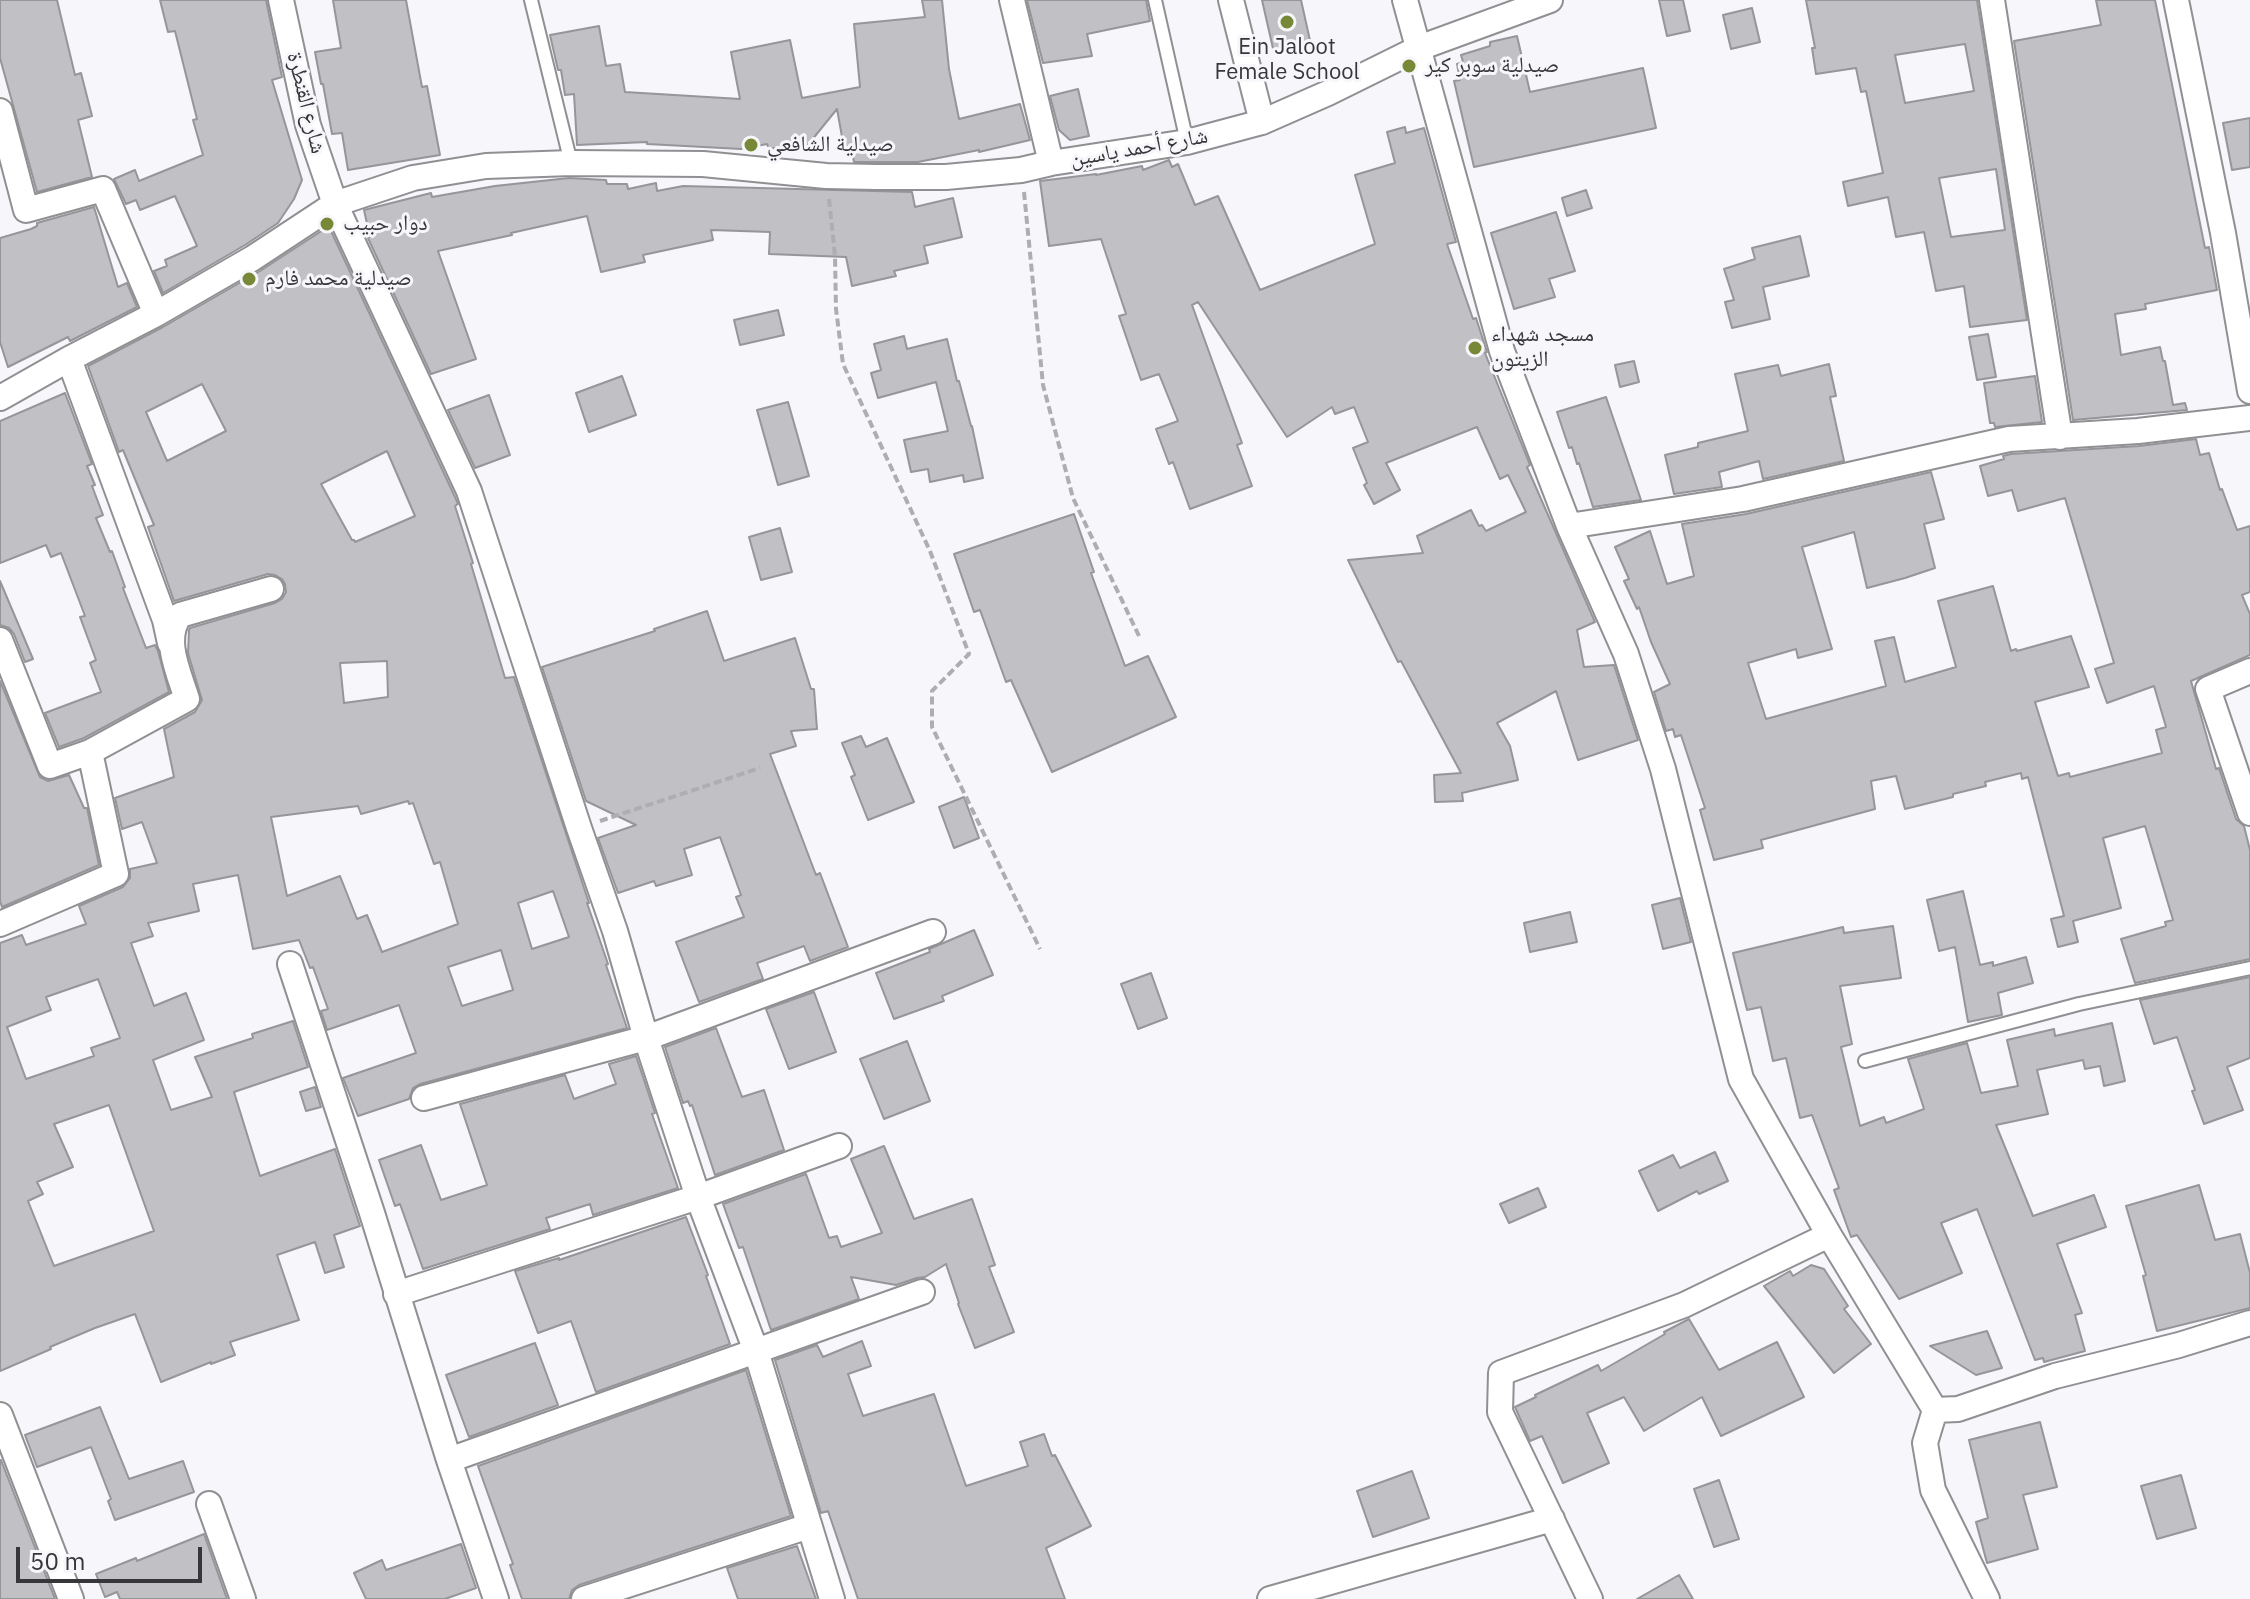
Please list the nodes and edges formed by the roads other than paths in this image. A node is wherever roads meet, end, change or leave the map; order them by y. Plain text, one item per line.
1 (281, 0) edge
2 (531, 0) edge
3 (1012, 0) edge
4 (1155, 0) edge
5 (1231, 0) edge
6 (1405, 0) edge
7 (1550, 0) edge
8 (1992, 0) edge
9 (2176, 0) edge
10 (1419, 48) junction
11 (0, 111) edge
12 (1262, 122) junction
13 (1187, 142) junction
14 (571, 163) junction
15 (1051, 163) junction
16 (335, 204) junction
17 (156, 314) junction
18 (69, 359) junction
19 (2250, 391) edge
20 (1, 395) edge
21 (2250, 418) edge
22 (2060, 437) junction
23 (1569, 526) junction
24 (271, 589) dead end
25 (0, 640) edge
26 (172, 650) junction
27 (2250, 671) edge
28 (90, 752) junction
29 (2250, 813) edge
30 (0, 924) edge
31 (933, 932) dead end
32 (290, 964) dead end
33 (2250, 968) edge
34 (646, 1038) junction
35 (1865, 1061) dead end
36 (424, 1098) dead end
37 (839, 1146) dead end
38 (698, 1197) junction
39 (1829, 1235) junction
40 (922, 1292) dead end
41 (396, 1294) junction
42 (2250, 1323) edge
43 (756, 1351) junction
44 (1935, 1410) junction
45 (0, 1415) edge
46 (7, 1455) edge
47 (449, 1460) junction
48 (209, 1504) dead end
49 (1552, 1519) junction
50 (809, 1526) junction
51 (71, 1599) edge
52 (243, 1599) edge
53 (496, 1599) edge
54 (584, 1599) edge
55 (832, 1599) edge
56 (1270, 1599) edge
57 (1590, 1599) edge
58 (1987, 1599) edge

1 - 16 street, شارع القنطرة
2 - 14 lane
3 - 15 street
4 - 13 lane
5 - 12 street
6 - 10 street
7 - 10 street, شارع أحمد ياسين
8 - 22 street
9 - 19 street
10 - 12 street, شارع أحمد ياسين
10 - 23 street
11 - 17 street
12 - 13 street, شارع أحمد ياسين
13 - 15 street, شارع أحمد ياسين
14 - 15 street, شارع أحمد ياسين
14 - 16 street, شارع أحمد ياسين
16 - 17 street, شارع أحمد ياسين
16 - 34 street, شارع القنطرة
17 - 18 street, شارع أحمد ياسين
18 - 20 street, شارع أحمد ياسين
18 - 26 street
21 - 22 street
22 - 23 street
23 - 39 street
24 - 26 street
25 - 28 street
26 - 28 street
27 - 29 street
28 - 30 street
31 - 34 street
32 - 41 street
33 - 35 lane
34 - 36 street
34 - 38 street, شارع القنطرة
37 - 38 street
38 - 41 street
38 - 43 street, شارع القنطرة
39 - 44 street
39 - 49 street
40 - 43 street
41 - 47 street
42 - 44 street
43 - 47 street
43 - 50 street, شارع القنطرة
44 - 58 street
45 - 46 street
46 - 51 street
47 - 53 street
48 - 52 street
49 - 56 street
49 - 57 street
50 - 54 street
50 - 55 street, شارع القنطرة

